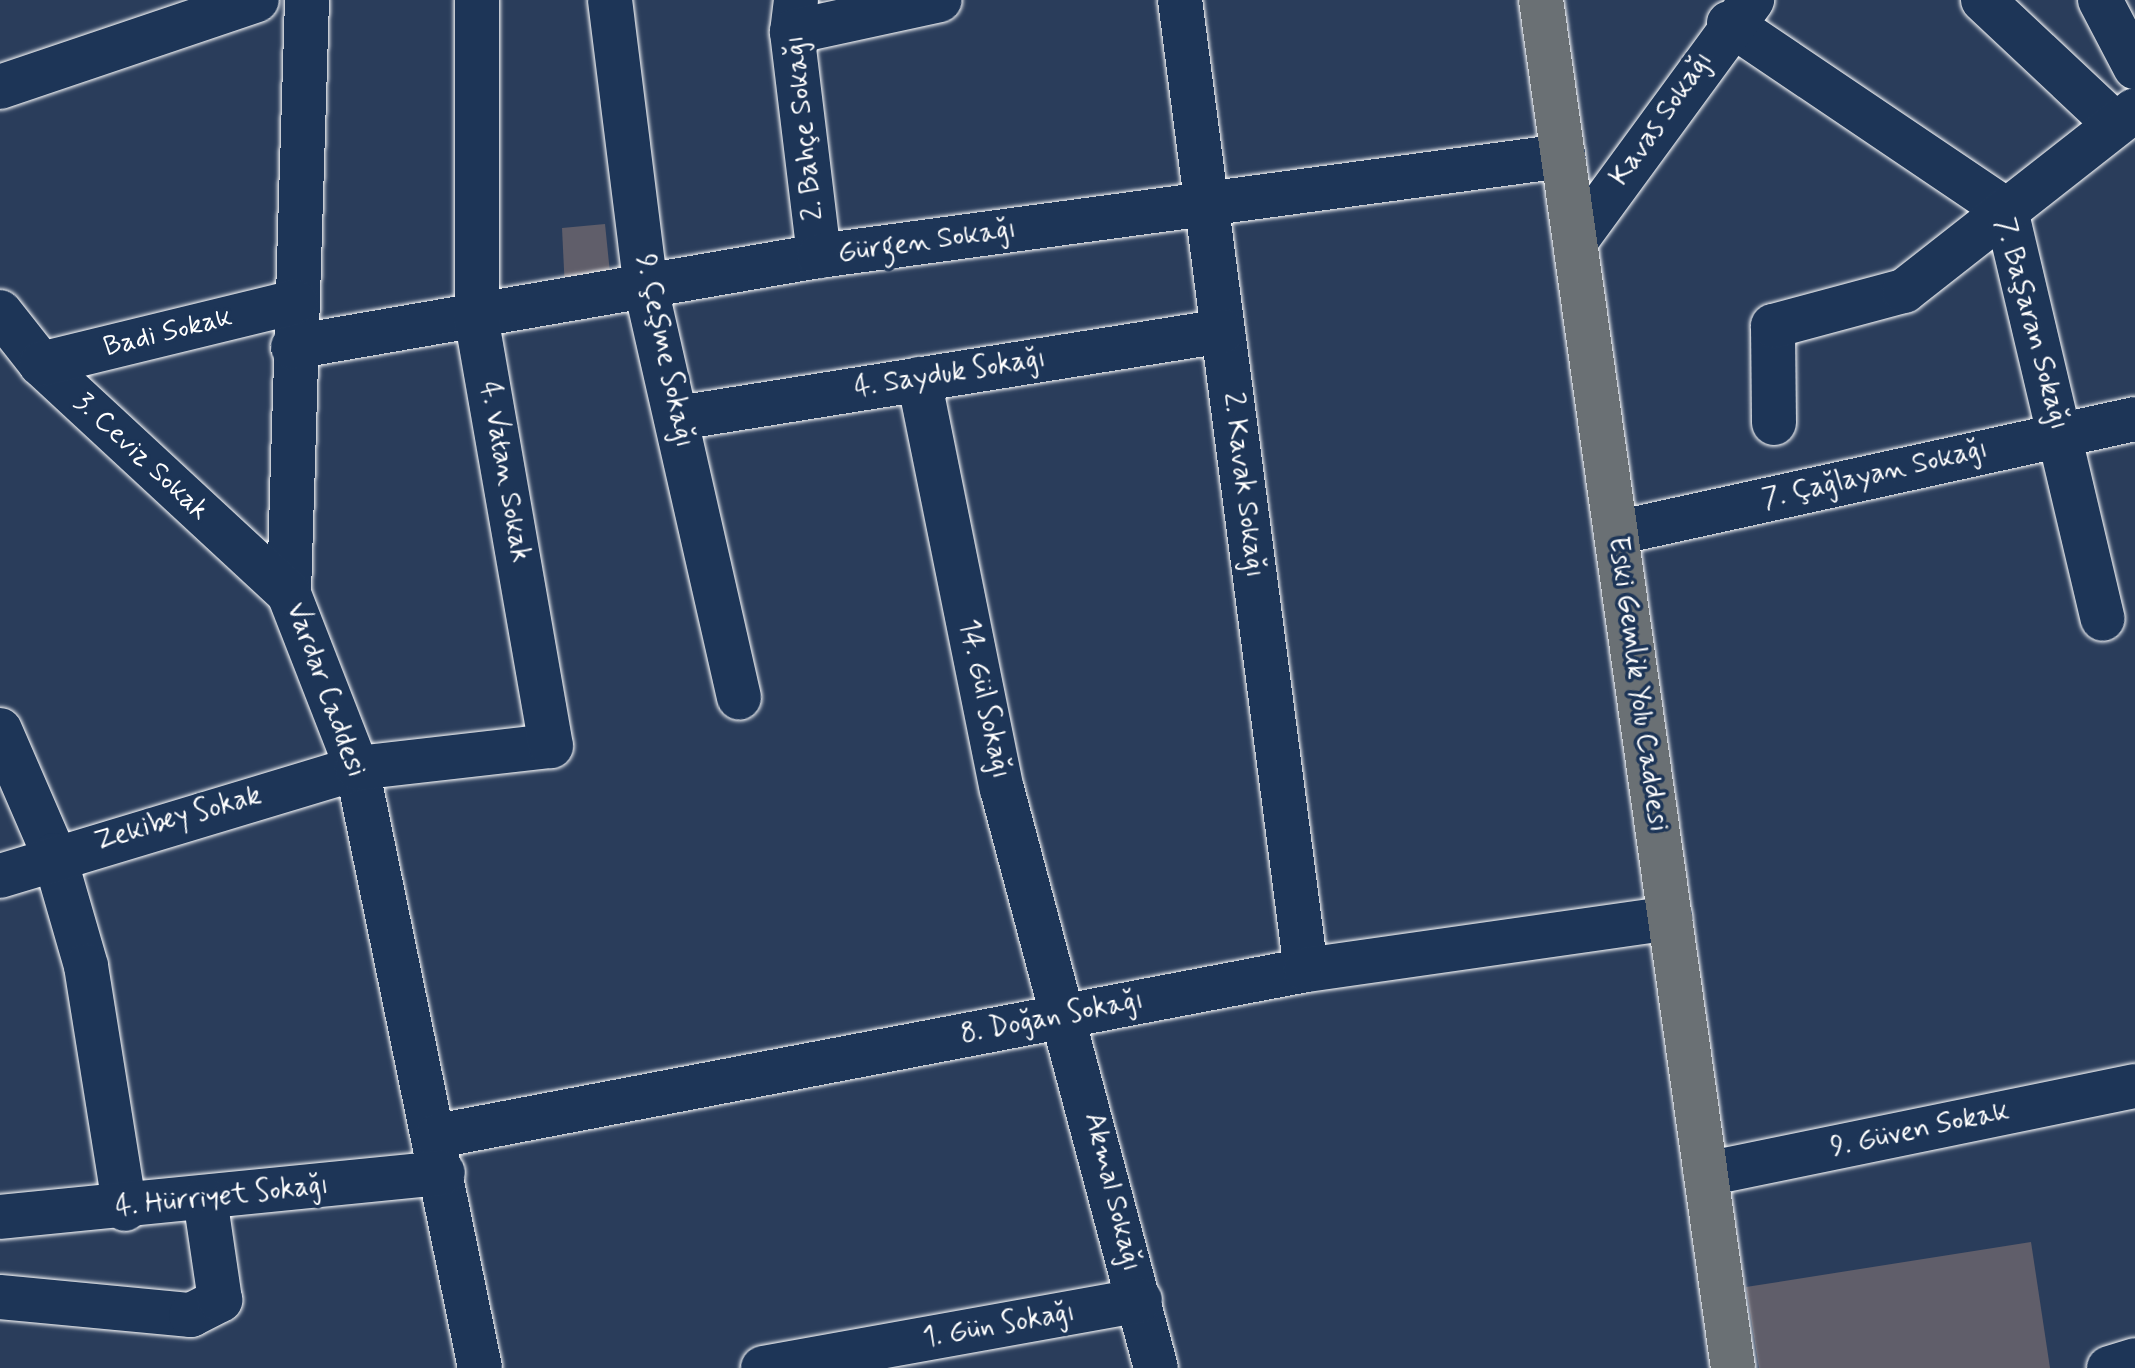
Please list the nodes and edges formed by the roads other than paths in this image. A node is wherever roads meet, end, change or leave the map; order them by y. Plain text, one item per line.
1 (257, 0) edge
2 (307, 0) edge
3 (477, 0) edge
4 (610, 0) edge
5 (940, 0) edge
6 (1180, 0) edge
7 (1541, 0) edge
8 (1983, 0) edge
9 (2100, 0) edge
10 (1740, 12) edge
11 (794, 16) edge
12 (2135, 67) edge
13 (0, 87) edge
14 (2125, 117) edge
15 (1563, 156) junction
16 (1210, 203) junction
17 (2006, 210) junction
18 (1575, 242) junction
19 (819, 256) junction
20 (646, 288) junction
21 (296, 302) junction
22 (0, 312) edge
23 (477, 320) junction
24 (1223, 331) junction
25 (293, 347) junction
26 (41, 364) junction
27 (919, 379) junction
28 (678, 418) junction
29 (2135, 419) edge
30 (1774, 423) dead end
31 (2061, 433) junction
32 (1616, 533) junction
33 (289, 594) junction
34 (2103, 619) dead end
35 (739, 698) dead end
36 (0, 730) edge
37 (357, 768) junction
38 (54, 855) junction
39 (0, 876) edge
40 (1670, 918) junction
41 (1306, 970) junction
42 (1067, 1015) junction
43 (2135, 1086) edge
44 (440, 1154) junction
45 (1706, 1174) junction
46 (205, 1199) junction
47 (125, 1209) junction
48 (0, 1217) edge
49 (0, 1297) edge
50 (1140, 1300) junction
51 (2135, 1360) edge
52 (480, 1368) edge
53 (763, 1368) edge
54 (1156, 1368) edge
55 (1733, 1368) edge
56 (2109, 1368) edge

1 - 13 street
2 - 21 street, Vardar Caddesi
3 - 23 street, 4. Vatan Sokak
4 - 20 street, 9. Çeşme Sokağı
5 - 11 street
6 - 16 street, 2. Kavak Sokağı
7 - 15 main road, Eski Gemlik Yolu Caddesi
8 - 14 street
9 - 12 street
10 - 17 street, 7. Başaran Sokağı
10 - 18 street, Kavas Sokağı
11 - 19 street, 2. Bahçe Sokağı
14 - 17 street
15 - 16 street, Gürgen Sokağı
15 - 18 main road, Eski Gemlik Yolu Caddesi
16 - 19 street, Gürgen Sokağı
16 - 24 street, 2. Kavak Sokağı
17 - 30 street
17 - 31 street, 7. Başaran Sokağı
18 - 32 main road, Eski Gemlik Yolu Caddesi
19 - 20 street, Gürgen Sokağı
20 - 23 street, Gürgen Sokağı
20 - 28 street, 9. Çeşme Sokağı
21 - 25 street, Vardar Caddesi
21 - 26 street, Badi Sokak
22 - 26 street, 3. Ceviz Sokak
23 - 25 street, Gürgen Sokağı
23 - 37 street, 4. Vatan Sokak
24 - 27 street, 4. Sayduk Sokağı
24 - 41 street, 2. Kavak Sokağı
25 - 33 street, Vardar Caddesi
26 - 33 street, 3. Ceviz Sokak
27 - 28 street, 4. Sayduk Sokağı
27 - 42 street, 14. Gül Sokağı
28 - 35 street, 9. Çeşme Sokağı
29 - 31 street, 7. Çağlayan Sokağı
31 - 32 street, 7. Çağlayan Sokağı
31 - 34 street, 7. Başaran Sokağı
32 - 40 main road, Eski Gemlik Yolu Caddesi
33 - 37 street, Vardar Caddesi
36 - 38 street
37 - 38 street, Zekibey Sokak
37 - 44 street, Vardar Caddesi
38 - 39 street, Zekibey Sokak
38 - 47 street
40 - 41 street, 8. Doğan Sokağı
40 - 45 main road, Eski Gemlik Yolu Caddesi
41 - 42 street, 8. Doğan Sokağı
42 - 44 street, 8. Doğan Sokağı
42 - 50 street, Akmal Sokağı
43 - 45 street, 9. Güven Sokak
44 - 46 street, 4. Hürriyet Sokağı
44 - 52 street, Vardar Caddesi
45 - 55 main road, Eski Gemlik Yolu Caddesi
46 - 47 street, 4. Hürriyet Sokağı
46 - 49 street
47 - 48 street, 4. Hürriyet Sokağı
50 - 53 street, 1. Gün Sokağı
50 - 54 street, Akmal Sokağı
51 - 56 street

